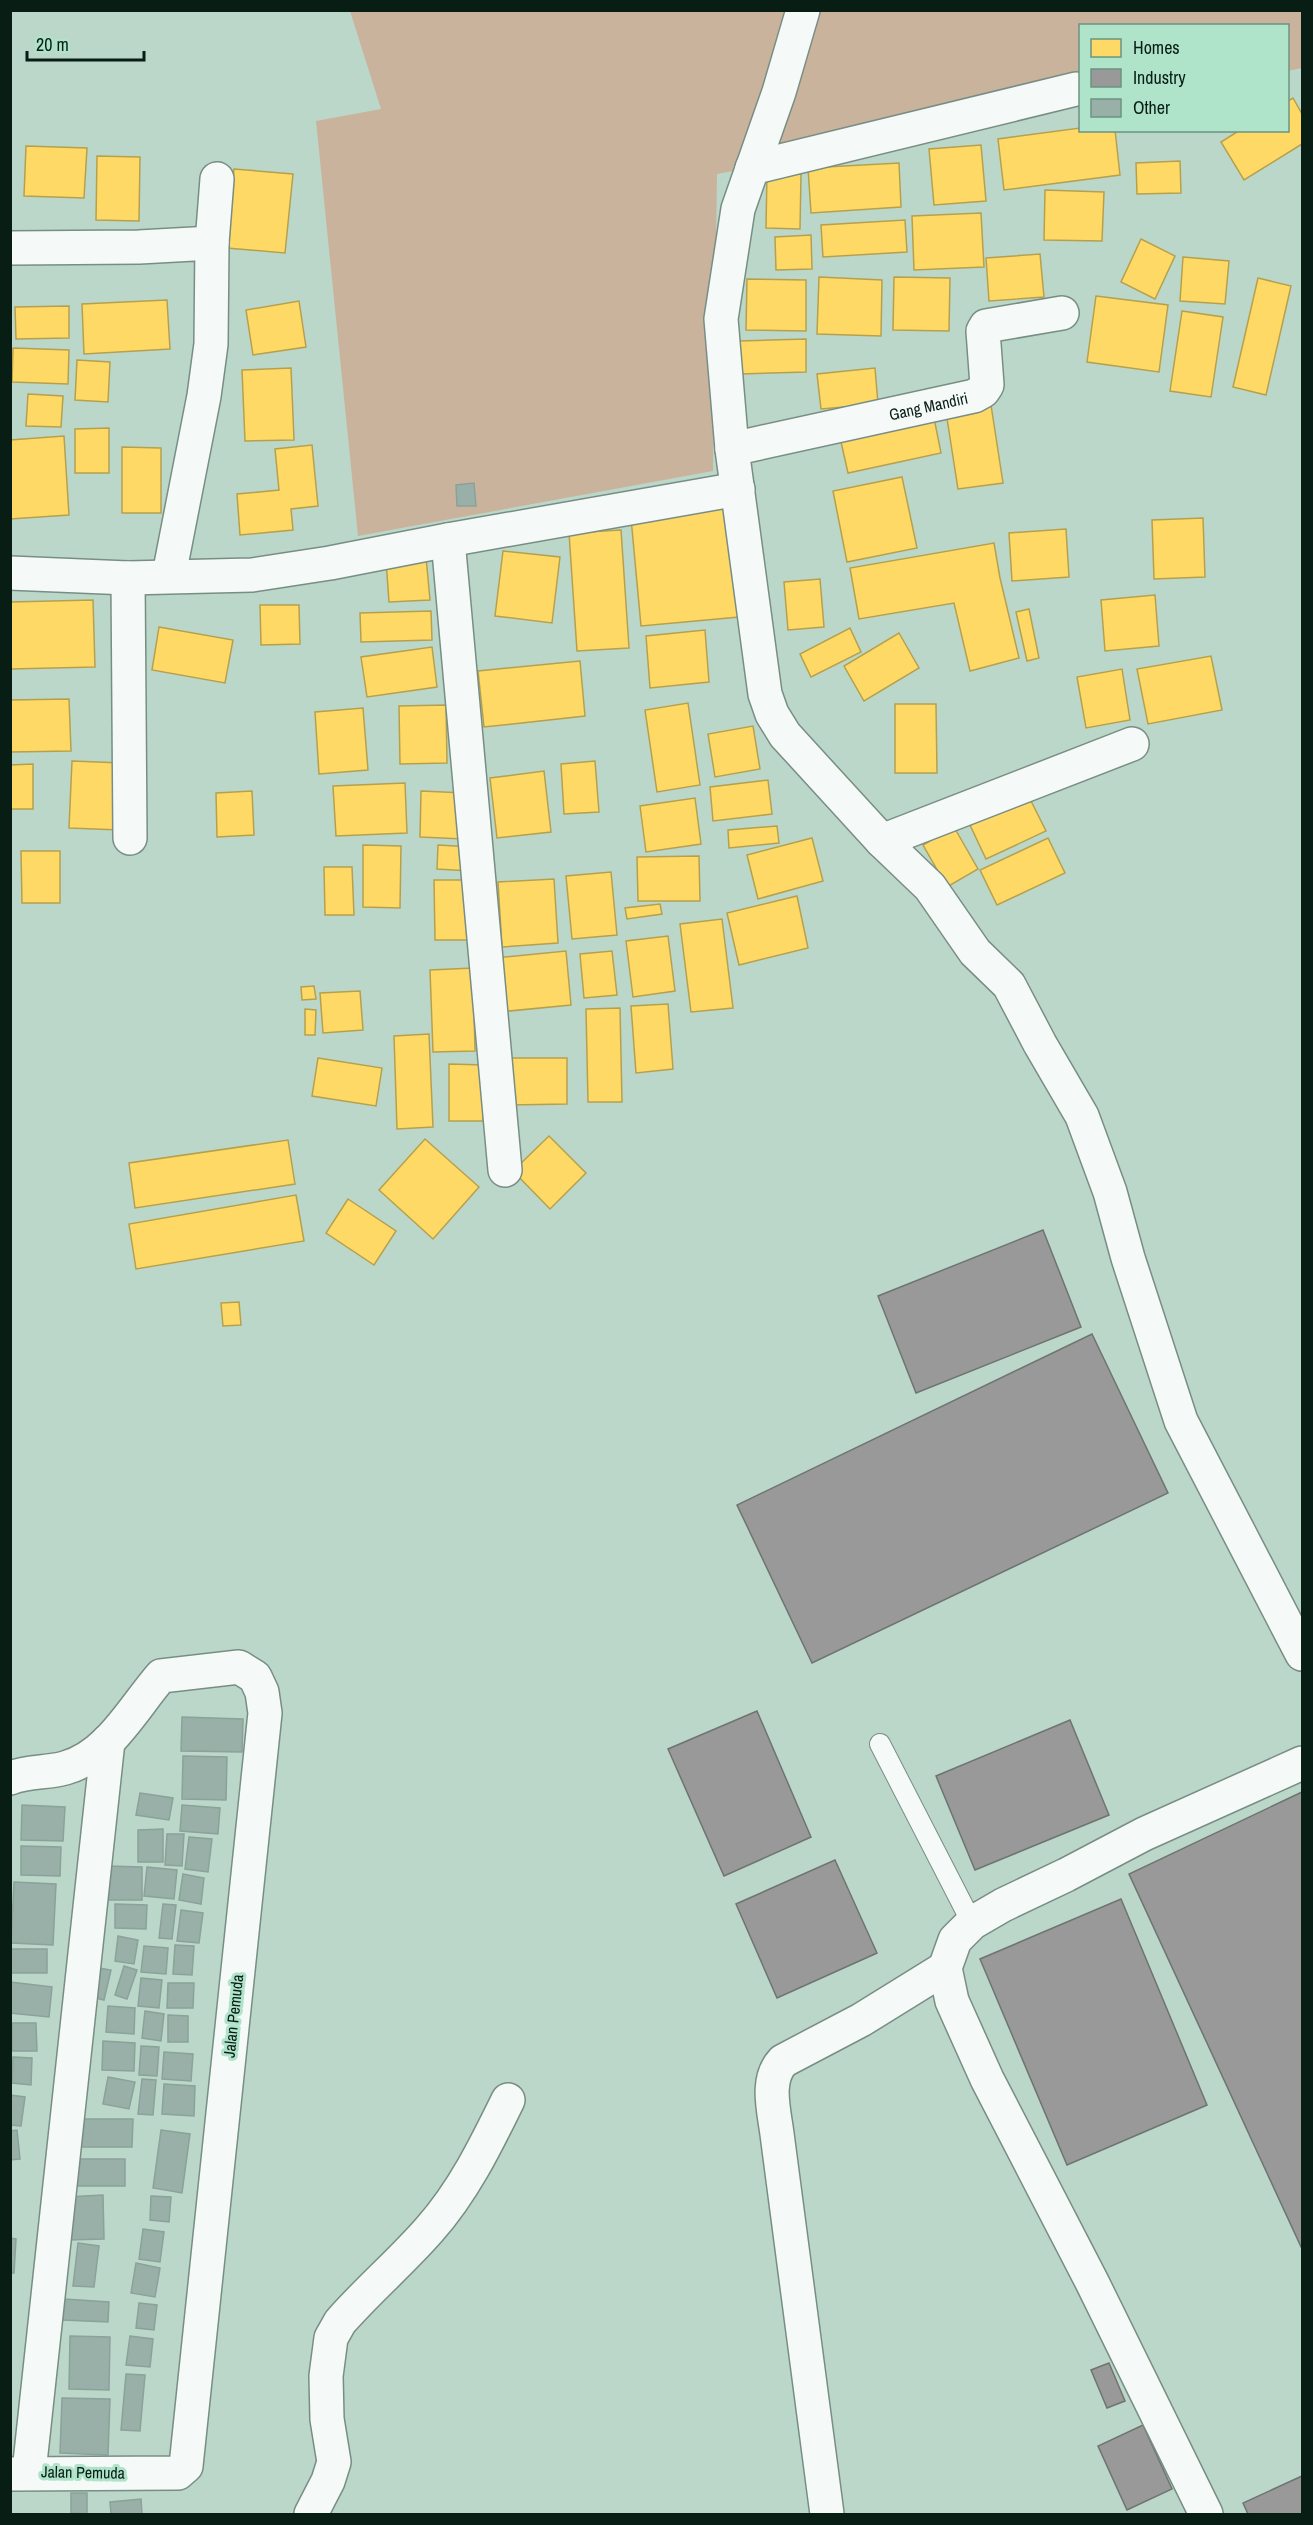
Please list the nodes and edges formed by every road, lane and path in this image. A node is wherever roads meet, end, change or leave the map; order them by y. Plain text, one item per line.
1 (803, 10) edge
2 (1076, 89) dead end
3 (752, 168) junction
4 (217, 179) dead end
5 (212, 243) junction
6 (10, 248) edge
7 (1062, 313) dead end
8 (732, 449) junction
9 (738, 489) junction
10 (448, 540) junction
11 (10, 573) edge
12 (169, 575) junction
13 (128, 578) junction
14 (1132, 744) dead end
15 (130, 838) dead end
16 (882, 841) junction
17 (505, 1170) dead end
18 (1302, 1654) edge
19 (108, 1741) junction
20 (880, 1744) dead end
21 (1302, 1763) edge
22 (10, 1778) edge
23 (972, 1923) junction
24 (945, 1968) junction
25 (508, 2100) dead end
26 (20, 2473) edge
27 (311, 2514) edge
28 (827, 2514) edge
29 (1206, 2514) edge

1 - 3 street
2 - 3 street
3 - 8 street
4 - 5 street
5 - 6 street
5 - 12 street
7 - 8 street, Gang Mandiri
8 - 9 street
9 - 10 street
9 - 16 street
10 - 12 street
10 - 17 street
11 - 13 street
12 - 13 street
13 - 15 street
14 - 16 street
16 - 18 street
19 - 22 street, Jalan Pemuda
19 - 26 street
19 - 26 street, Jalan Pemuda
20 - 23 lane
21 - 23 street
23 - 24 street
24 - 28 street
24 - 29 street
25 - 27 street

